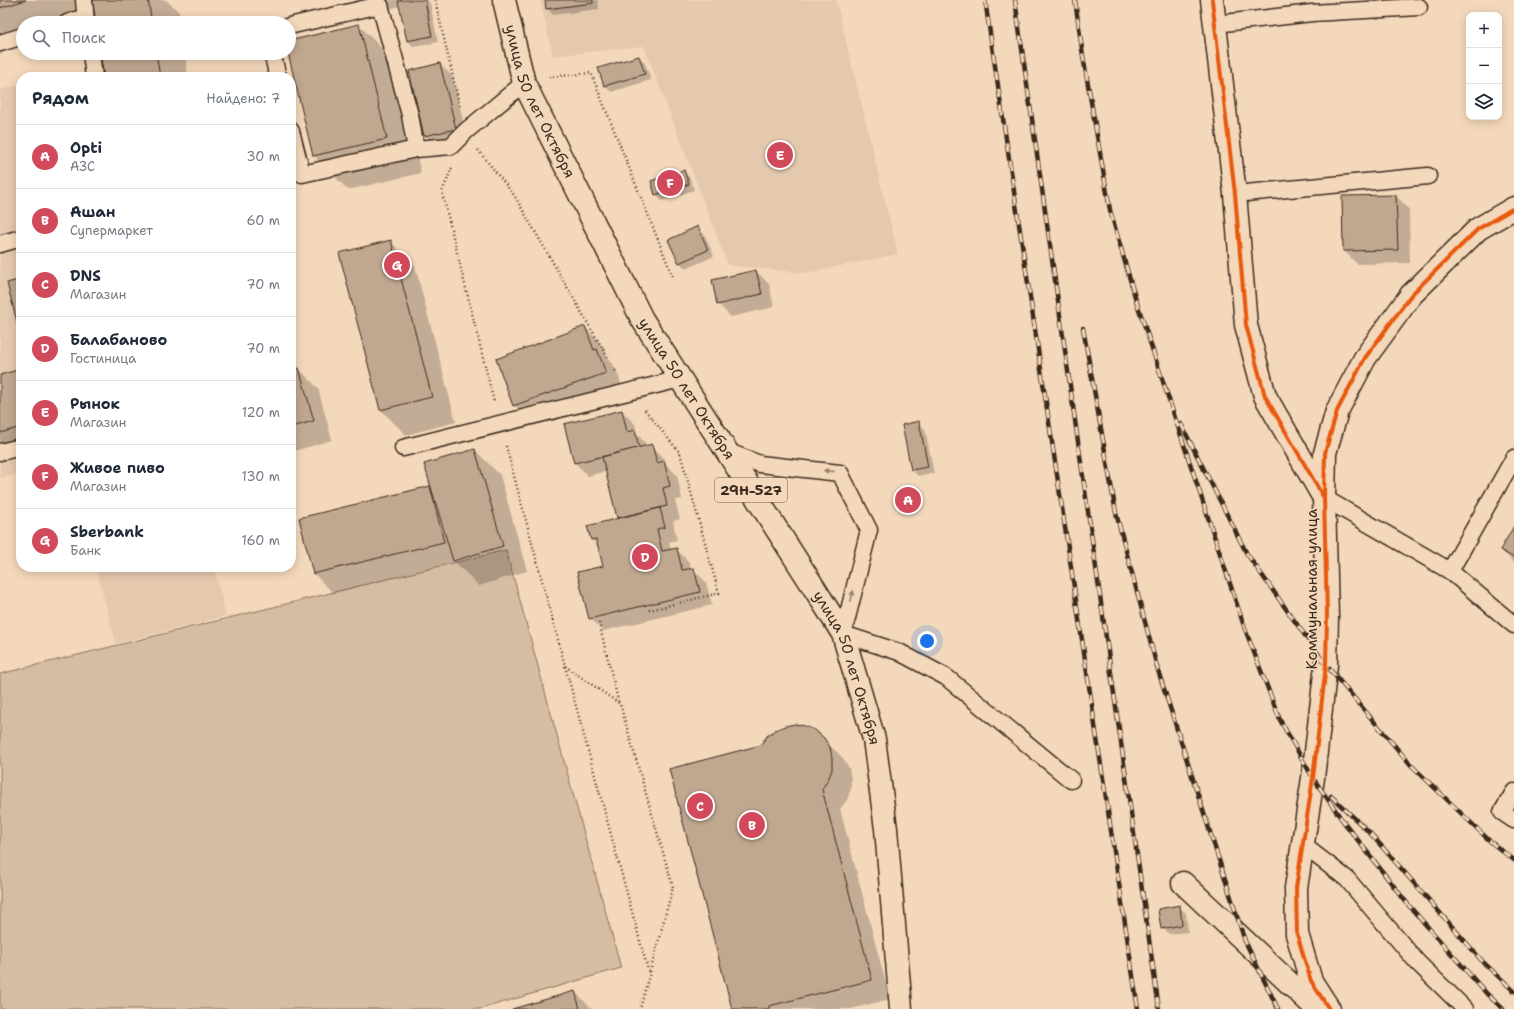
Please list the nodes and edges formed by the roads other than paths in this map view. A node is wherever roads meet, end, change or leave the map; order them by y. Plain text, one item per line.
1 (84, 0) edge
2 (504, 0) edge
3 (1212, 0) edge
4 (1419, 7) dead end
5 (86, 16) edge
6 (296, 24) edge
7 (1215, 24) junction
8 (16, 38) edge
9 (0, 43) edge
10 (92, 60) edge
11 (274, 60) edge
12 (93, 72) edge
13 (277, 72) edge
14 (524, 83) junction
15 (416, 149) junction
16 (296, 151) edge
17 (1428, 176) dead end
18 (1235, 194) junction
19 (1514, 208) edge
20 (16, 239) edge
21 (0, 244) edge
22 (680, 379) junction
23 (16, 448) edge
24 (403, 448) dead end
25 (726, 451) junction
26 (0, 452) edge
27 (1514, 458) edge
28 (1324, 498) junction
29 (1450, 571) junction
30 (1514, 625) edge
31 (843, 634) junction
32 (1071, 780) dead end
33 (1514, 792) edge
34 (1514, 820) edge
35 (1303, 845) junction
36 (1183, 883) dead end
37 (901, 1009) edge
38 (1317, 1009) edge
39 (1329, 1009) edge
40 (1465, 1009) edge

1 - 5 lane
2 - 14 street, улица 50 лет Октября / 29Н-527
3 - 7 street
4 - 7 lane
6 - 15 lane
7 - 18 street
8 - 9 lane
10 - 12 lane
11 - 13 lane
14 - 15 lane
14 - 22 street, улица 50 лет Октября / 29Н-527
15 - 16 lane
17 - 18 lane
18 - 28 street
19 - 28 street, Коммунальная улица
20 - 21 lane
22 - 24 lane
22 - 25 street, улица 50 лет Октября / 29Н-527
23 - 26 lane
25 - 31 street, улица 50 лет Октября / 29Н-527
31 -> 25 lane
27 - 29 lane
28 - 29 lane
28 - 35 street, Коммунальная улица
29 - 30 lane
31 - 32 lane
31 - 37 street, улица 50 лет Октября / 29Н-527
33 - 34 lane
35 - 39 street, Коммунальная улица
35 - 40 lane
36 - 38 street

